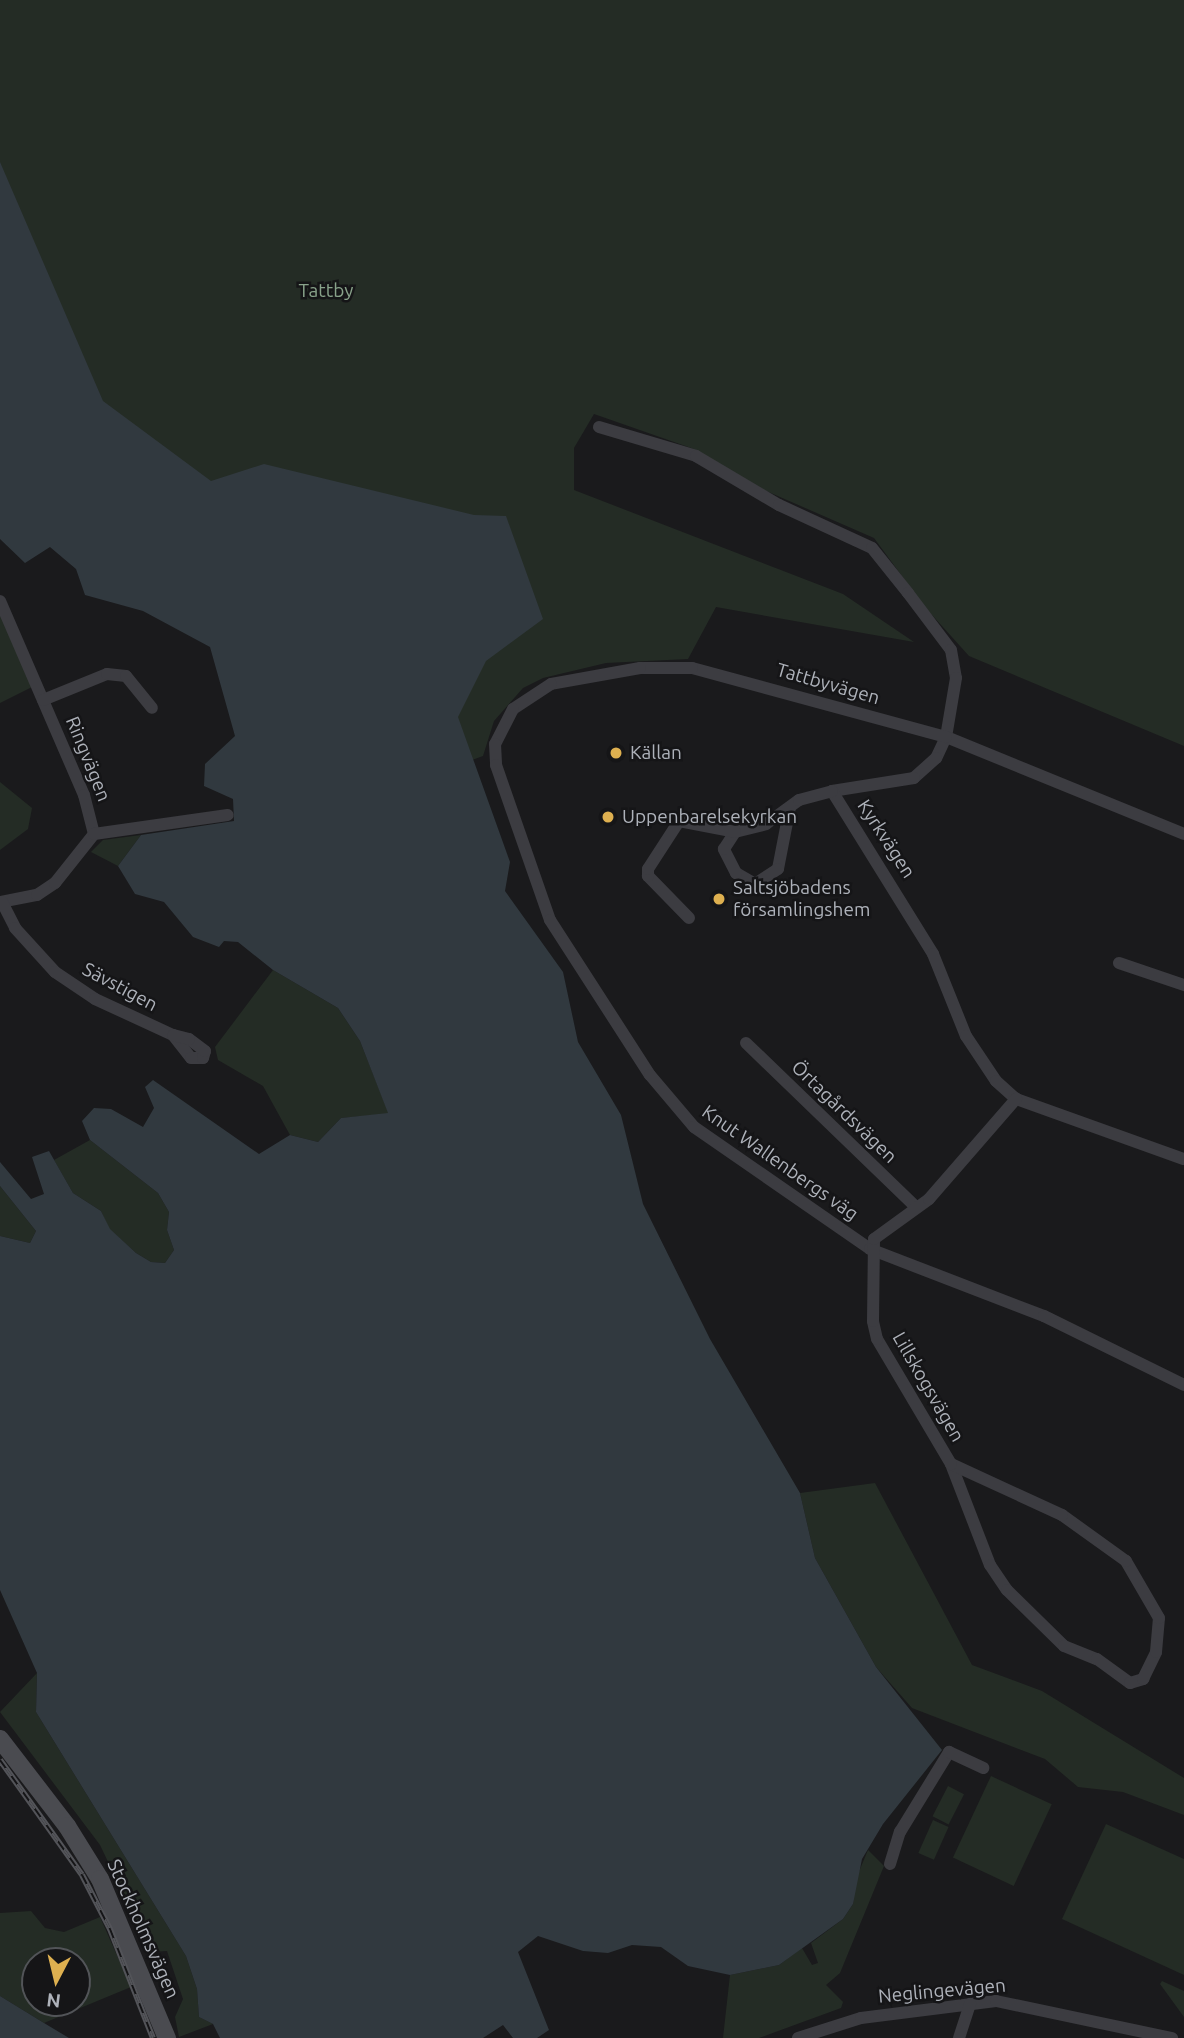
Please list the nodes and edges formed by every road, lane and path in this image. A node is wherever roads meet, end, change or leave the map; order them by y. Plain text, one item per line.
1 (599, 428) dead end
2 (0, 601) edge
3 (43, 700) junction
4 (152, 708) dead end
5 (946, 737) junction
6 (496, 765) joint
7 (832, 791) junction
8 (790, 807) junction
9 (228, 815) dead end
10 (735, 832) junction
11 (94, 834) junction
12 (1184, 834) edge
13 (1, 902) edge
14 (689, 918) dead end
15 (1119, 963) dead end
16 (1184, 985) edge
17 (173, 1035) dead end
18 (746, 1043) dead end
19 (1016, 1099) junction
20 (1184, 1159) edge
21 (916, 1207) junction
22 (870, 1249) junction
23 (1184, 1385) edge
24 (951, 1464) junction
25 (0, 1739) edge
26 (984, 1768) dead end
27 (890, 1864) dead end
28 (971, 2004) junction
29 (167, 2038) edge
30 (798, 2038) edge
31 (959, 2038) edge
32 (1172, 2038) edge

1 - 5 street, Kyrkvägen
2 - 3 street, Ringvägen
3 - 4 street, Ringvägen
3 - 11 street, Ringvägen
5 - 6 street, Tattbyvägen
5 - 7 street, Kyrkvägen
5 - 12 street, Tattbyvägen
6 - 22 street, Knut Wallenbergs väg
7 - 8 street
7 - 19 street, Kyrkvägen
8 - 10 street
8 - 10 street
9 - 11 street, Ringvägen
10 - 14 street
11 - 13 street, Ringvägen
13 - 17 street, Sävstigen
15 - 16 street
18 - 21 street, Örtagårdsvägen
19 - 20 street, Kyrkvägen
19 - 21 street
21 - 22 street
22 - 23 street, Knut Wallenbergs väg
22 - 24 street, Lillskogsvägen
24 - 24 street, Lillskogsvägen
25 - 29 main road, Stockholmsvägen
26 - 27 street
28 - 30 street, Neglingevägen
28 - 31 street
28 - 32 street, Neglingevägen

